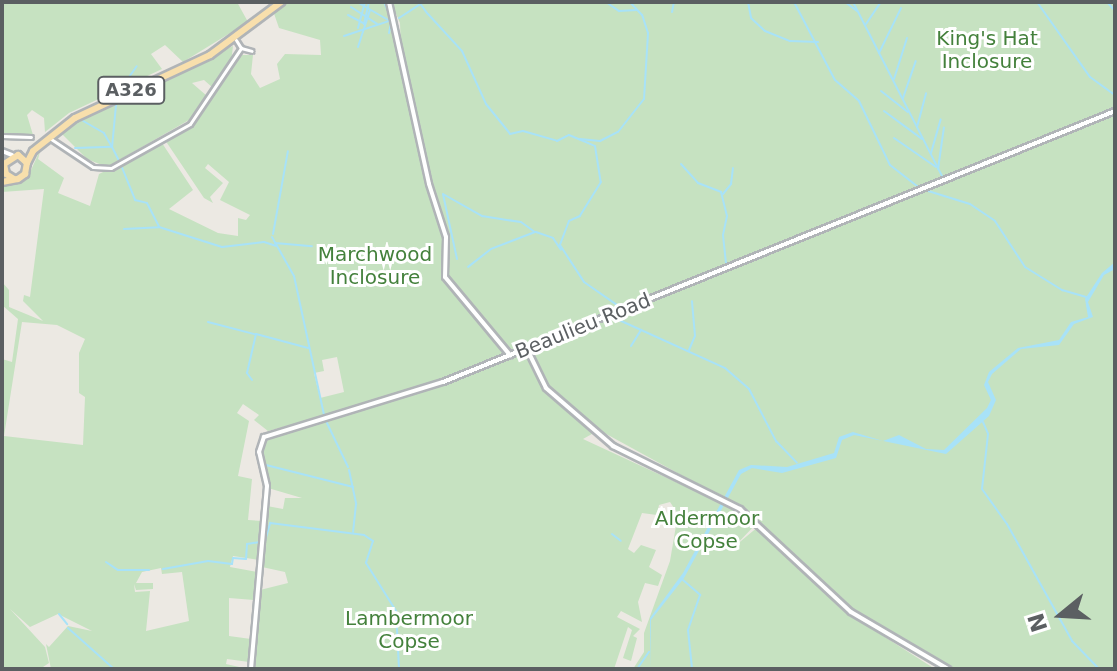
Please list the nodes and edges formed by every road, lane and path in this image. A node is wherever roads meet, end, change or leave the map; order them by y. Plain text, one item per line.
1 (281, 2) edge
2 (389, 2) edge
3 (236, 40) junction
4 (241, 48) junction
5 (252, 51) dead end
6 (1115, 111) edge
7 (2, 136) edge
8 (31, 137) dead end
9 (48, 137) junction
10 (33, 151) junction
11 (2, 153) edge
12 (15, 155) junction
13 (27, 163) junction
14 (3, 174) edge
15 (527, 349) junction
16 (510, 355) junction
17 (251, 669) edge
18 (948, 669) edge

1 - 3 main road, A326
2 - 16 street
3 - 4 street
3 - 9 main road, A326
4 - 5 street
4 - 9 street
6 - 15 street, Beaulieu Road
7 - 8 street
9 - 10 main road, A326
10 - 12 main road, A326
10 - 13 main road, A326
11 - 12 street
11 - 14 street
12 - 13 main road
12 - 14 main road
13 - 14 main road
15 - 16 street, Beaulieu Road
15 - 18 street
16 - 17 street, Beaulieu Road

